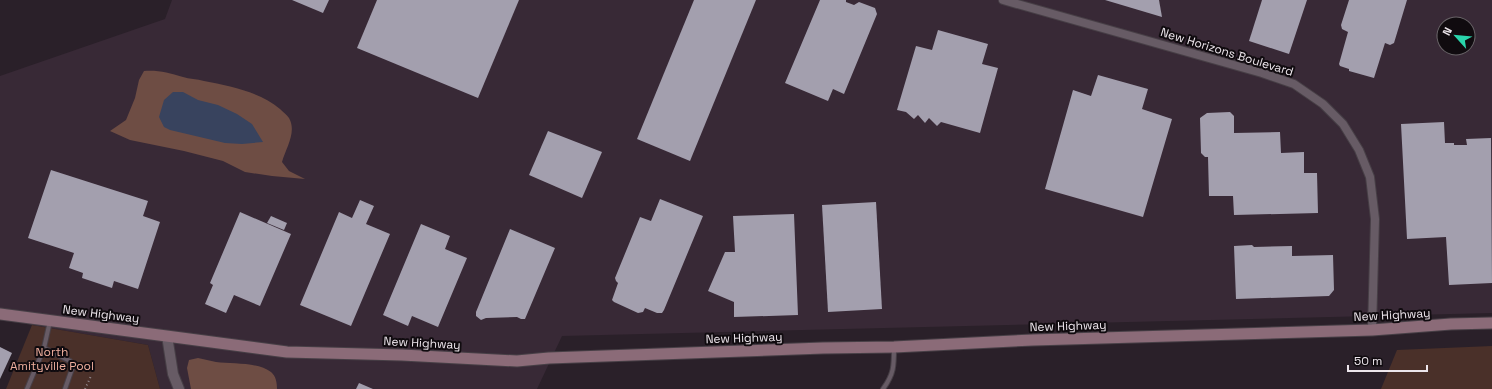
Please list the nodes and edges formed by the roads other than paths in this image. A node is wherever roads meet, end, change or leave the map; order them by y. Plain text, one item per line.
1 (1003, 0) edge
2 (0, 314) edge
3 (50, 321) junction
4 (1492, 323) edge
5 (1372, 330) junction
6 (167, 336) junction
7 (894, 347) junction
8 (44, 348) junction
9 (26, 389) edge
10 (65, 389) edge
11 (179, 389) edge
12 (883, 389) edge

1 - 5 street, New Horizons Boulevard
2 - 3 main road, New Highway
3 - 6 main road, New Highway
3 - 8 lane
4 - 5 main road, New Highway
5 - 7 main road, New Highway
6 - 7 main road, New Highway
6 - 11 street
7 - 12 lane
8 - 9 lane
8 - 10 lane

